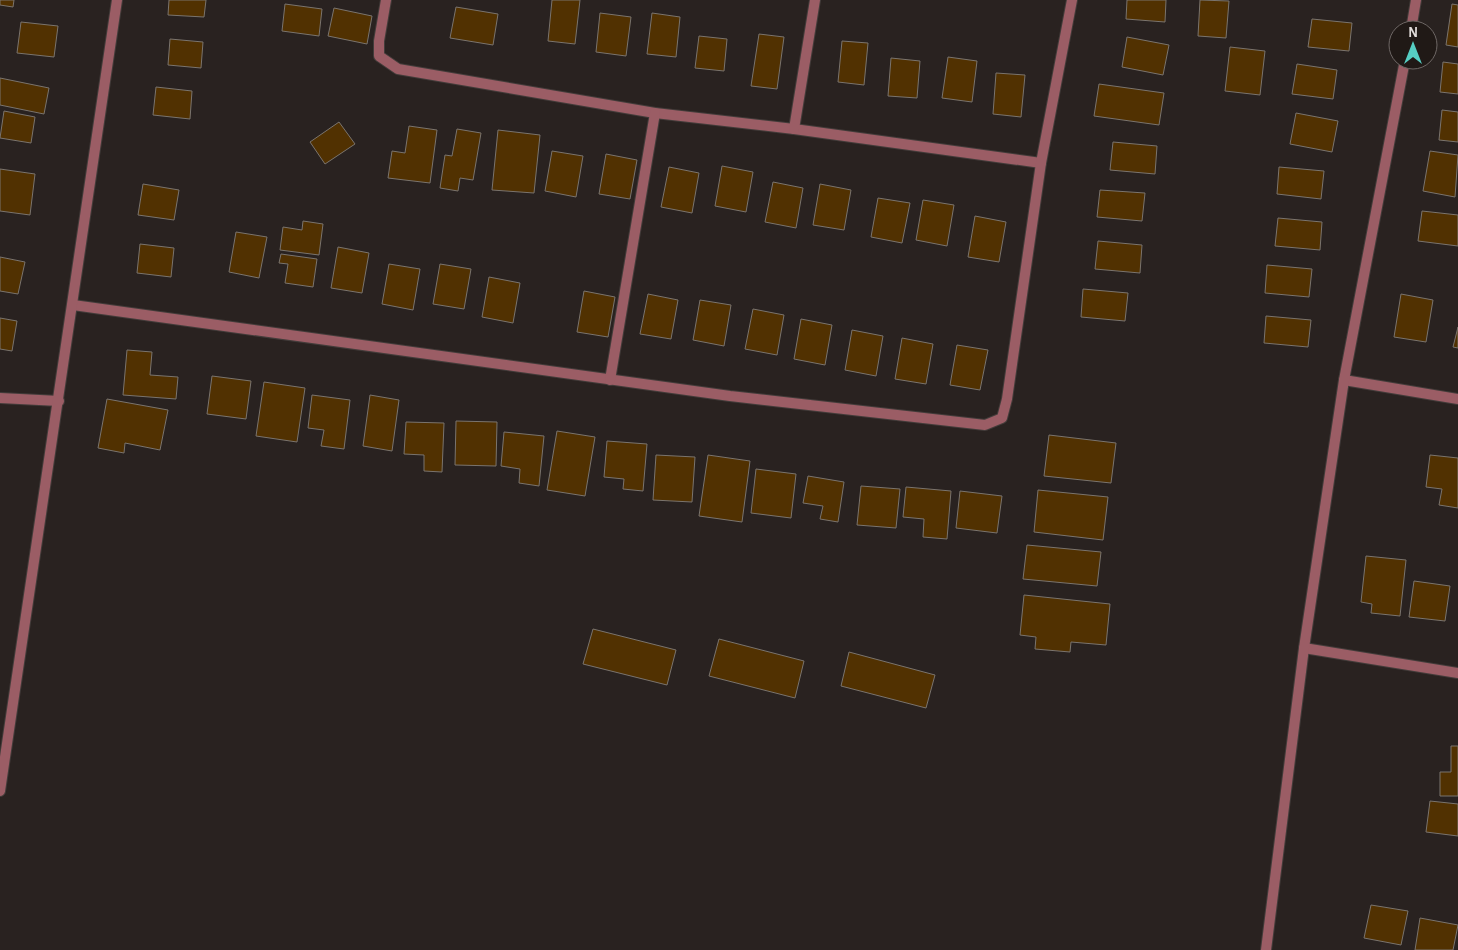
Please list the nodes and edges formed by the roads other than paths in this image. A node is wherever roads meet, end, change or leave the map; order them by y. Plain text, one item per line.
1 (117, 0) edge
2 (386, 0) edge
3 (815, 0) edge
4 (1072, 0) edge
5 (1416, 0) edge
6 (1413, 20) edge
7 (1403, 70) edge
8 (655, 113) junction
9 (794, 129) junction
10 (1041, 163) junction
11 (73, 305) junction
12 (610, 380) junction
13 (1344, 380) junction
14 (0, 398) edge
15 (1458, 399) edge
16 (59, 401) junction
17 (1304, 648) junction
18 (1458, 673) edge
19 (0, 790) edge
20 (1266, 950) edge

1 - 11 street
2 - 8 street
3 - 9 street
4 - 10 street
5 - 6 street
7 - 13 street
8 - 9 street
8 - 12 street
9 - 10 street
10 - 12 street
11 - 12 street
11 - 16 street
13 - 15 street
13 - 17 street
14 - 16 street
16 - 19 street
17 - 18 street
17 - 20 street

